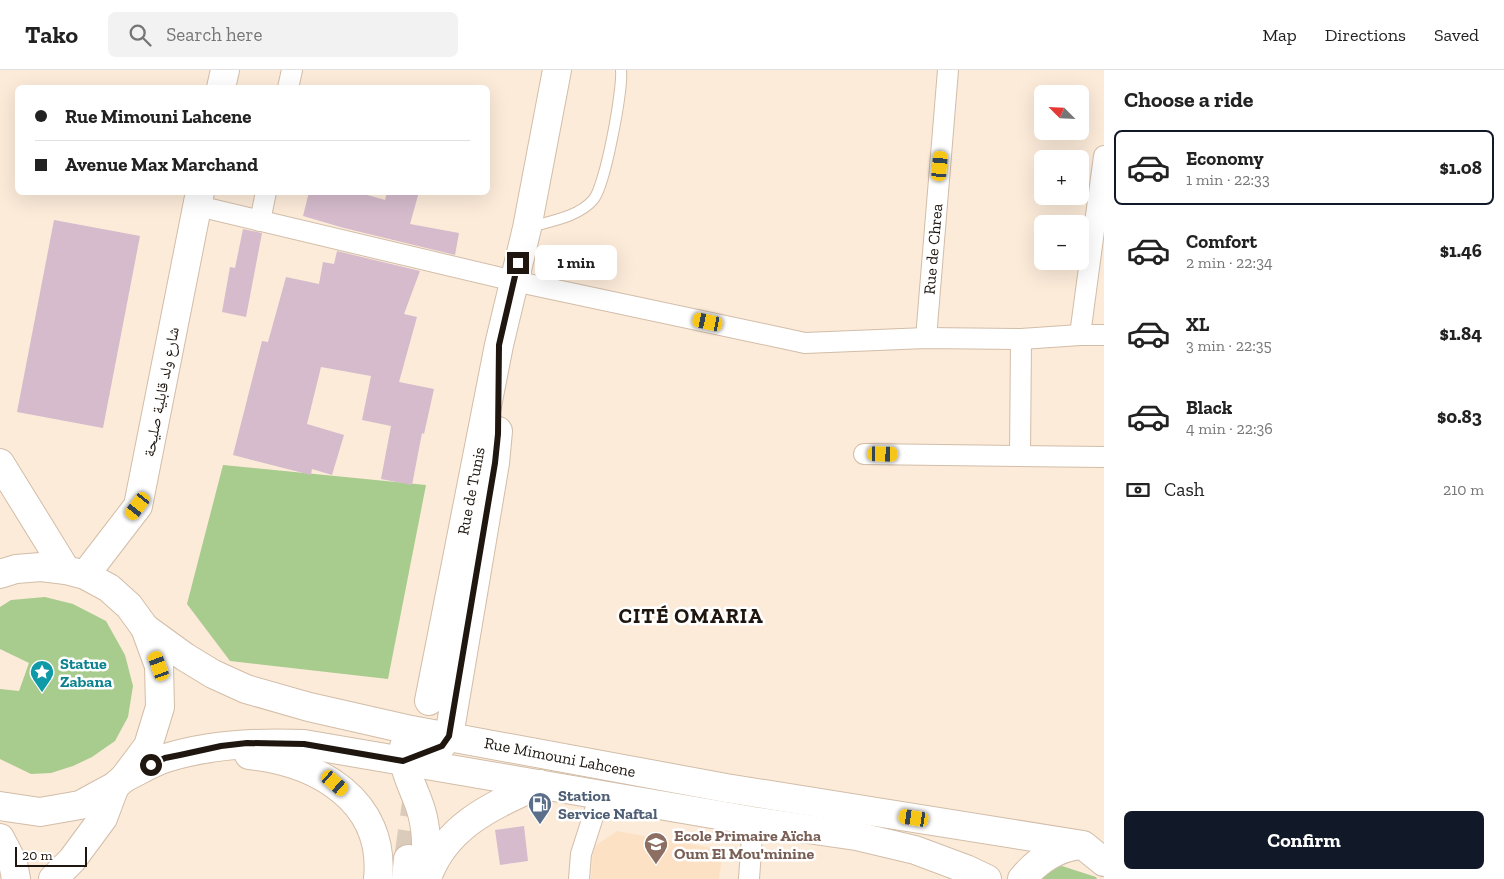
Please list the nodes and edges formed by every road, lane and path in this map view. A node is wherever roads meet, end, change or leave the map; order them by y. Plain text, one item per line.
1 (224, 70) edge
2 (292, 70) edge
3 (557, 70) edge
4 (621, 70) edge
5 (948, 70) edge
6 (222, 85) edge
7 (289, 85) edge
8 (1104, 156) edge
9 (265, 195) edge
10 (199, 199) edge
11 (260, 221) junction
12 (527, 228) junction
13 (514, 281) junction
14 (1080, 335) junction
15 (1104, 335) edge
16 (926, 338) junction
17 (1021, 338) junction
18 (499, 345) junction
19 (864, 454) dead end
20 (1020, 456) junction
21 (1104, 457) edge
22 (0, 463) edge
23 (75, 573) junction
24 (0, 574) edge
25 (145, 628) junction
26 (429, 701) dead end
27 (406, 729) junction
28 (449, 736) junction
29 (196, 751) junction
30 (403, 761) junction
31 (119, 782) junction
32 (540, 784) junction
33 (600, 795) junction
34 (0, 806) edge
35 (753, 821) junction
36 (0, 838) edge
37 (1093, 845) edge
38 (1104, 862) edge
39 (944, 869) edge
40 (417, 874) edge
41 (16, 879) edge
42 (53, 879) edge
43 (378, 879) edge
44 (579, 879) edge
45 (749, 879) edge
46 (987, 879) edge
47 (1022, 879) edge

1 - 6 main road
2 - 7 street
3 - 12 main road
4 - 12 lane
5 - 16 street, Rue de Chrea
8 - 14 street
9 - 11 street
10 - 11 street
10 - 23 main road, شارع ولد قابلية صليحة
11 - 13 street
12 - 13 main road
13 - 16 street
13 - 18 main road
14 - 15 street
14 - 17 street
16 - 17 street
17 - 20 street
18 - 26 main road, Rue de Tunis
18 - 28 main road, Rue de Tunis
19 - 20 street
20 - 21 street
22 - 23 main road
23 - 24 main road
23 - 25 main road
25 - 27 main road, Rue Mimouni Lahcene
25 - 31 main road
27 - 28 main road, Rue Mimouni Lahcene
27 - 30 main road
28 - 30 main road
28 - 37 main road, Rue Mimouni Lahcene
29 - 30 main road, Rue Mimouni Lahcene
29 - 31 main road, Rue Mimouni Lahcene
29 - 43 main road
30 - 32 main road, Rue Mimouni Lahcene
30 - 40 main road
31 - 34 main road, Rue Mimouni Lahcene
31 - 42 main road
32 - 33 main road, Rue Mimouni Lahcene
32 - 40 main road
33 - 35 main road, Rue Mimouni Lahcene
33 - 44 street
35 - 39 main road, Rue Mimouni Lahcene
35 - 45 street
36 - 41 main road
37 - 38 main road
37 - 47 main road
39 - 46 main road, Rue Mimouni Lahcene

